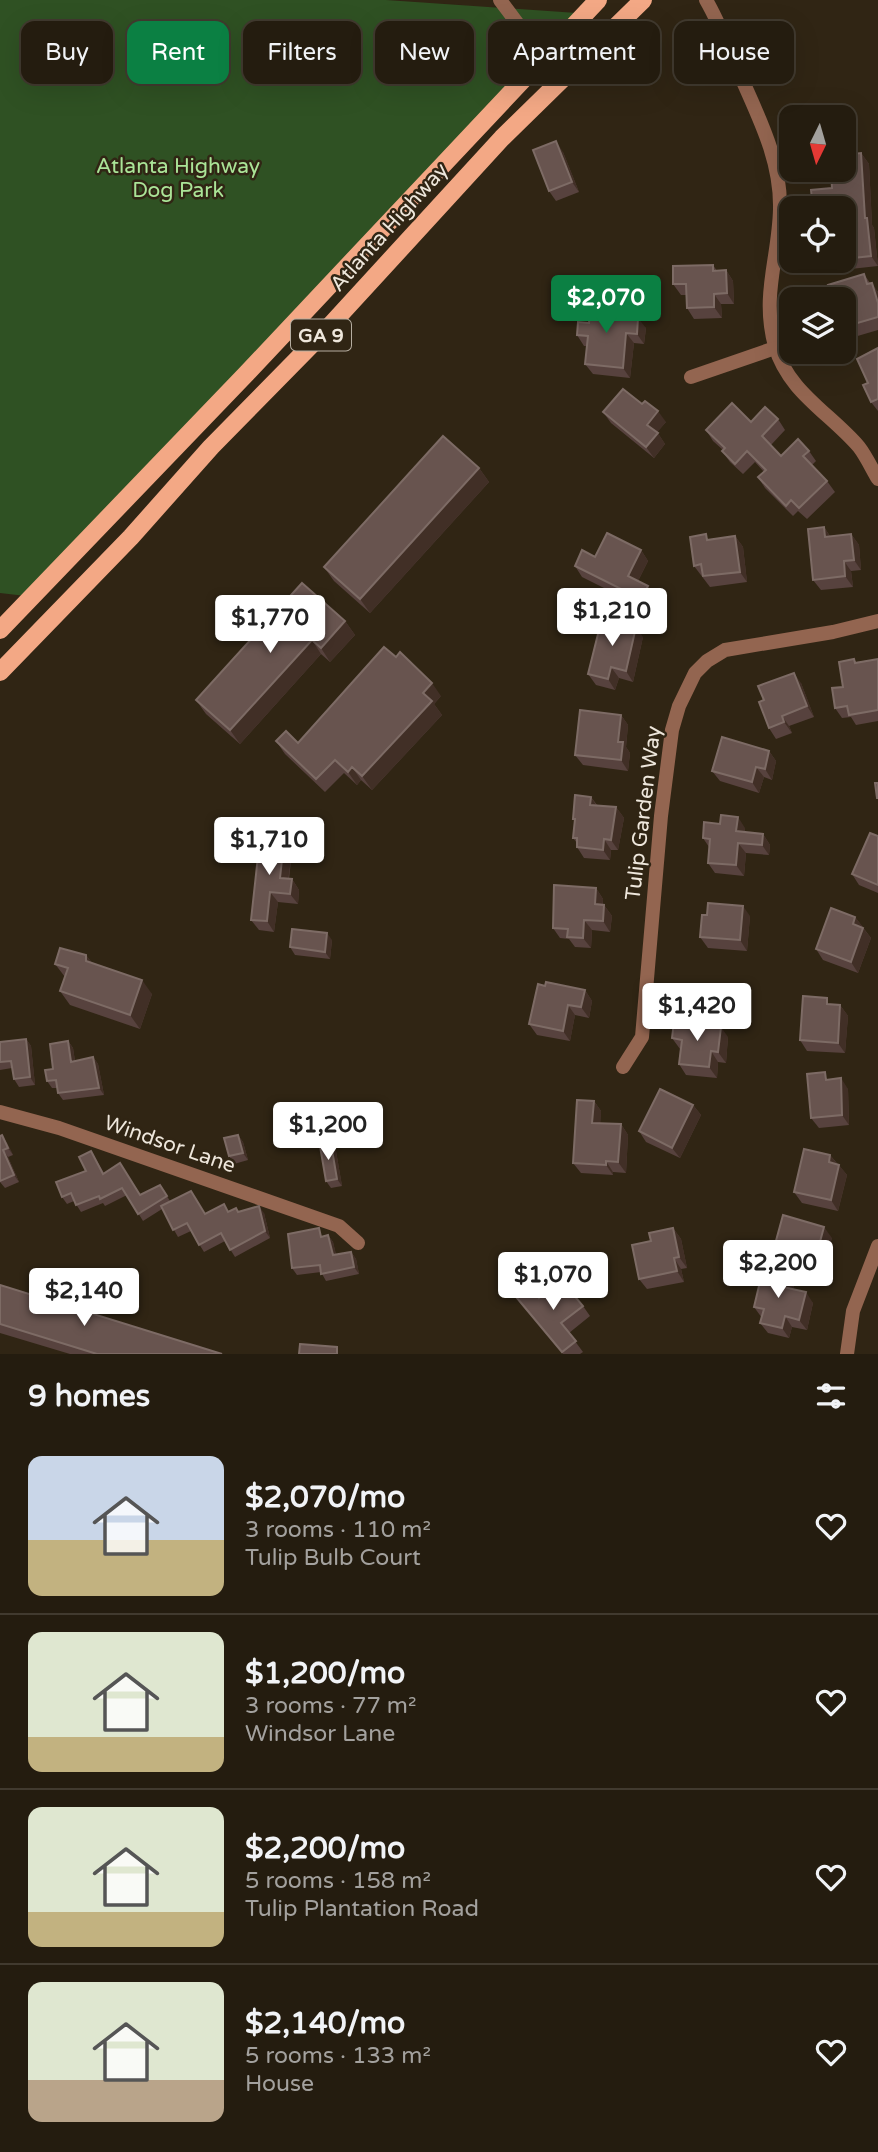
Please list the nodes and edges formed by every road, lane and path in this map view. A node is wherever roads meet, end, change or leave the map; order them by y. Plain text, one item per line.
1 (500, 0) edge
2 (598, 0) edge
3 (643, 0) edge
4 (706, 0) edge
5 (516, 21) edge
6 (579, 21) edge
7 (621, 21) edge
8 (520, 84) edge
9 (556, 84) edge
10 (775, 348) junction
11 (691, 377) dead end
12 (878, 479) edge
13 (878, 621) edge
14 (0, 630) edge
15 (0, 672) edge
16 (623, 1067) dead end
17 (0, 1112) edge
18 (358, 1243) dead end
19 (878, 1246) edge
20 (847, 1354) edge

1 - 5 street
2 - 6 main road, Atlanta Highway / GA 9
3 - 7 main road, Atlanta Highway / GA 9
4 - 10 street
8 - 14 main road, Atlanta Highway / GA 9
9 - 15 main road, Atlanta Highway / GA 9
10 - 11 street
10 - 12 street
13 - 16 street, Tulip Garden Way
17 - 18 street, Windsor Lane
19 - 20 street

